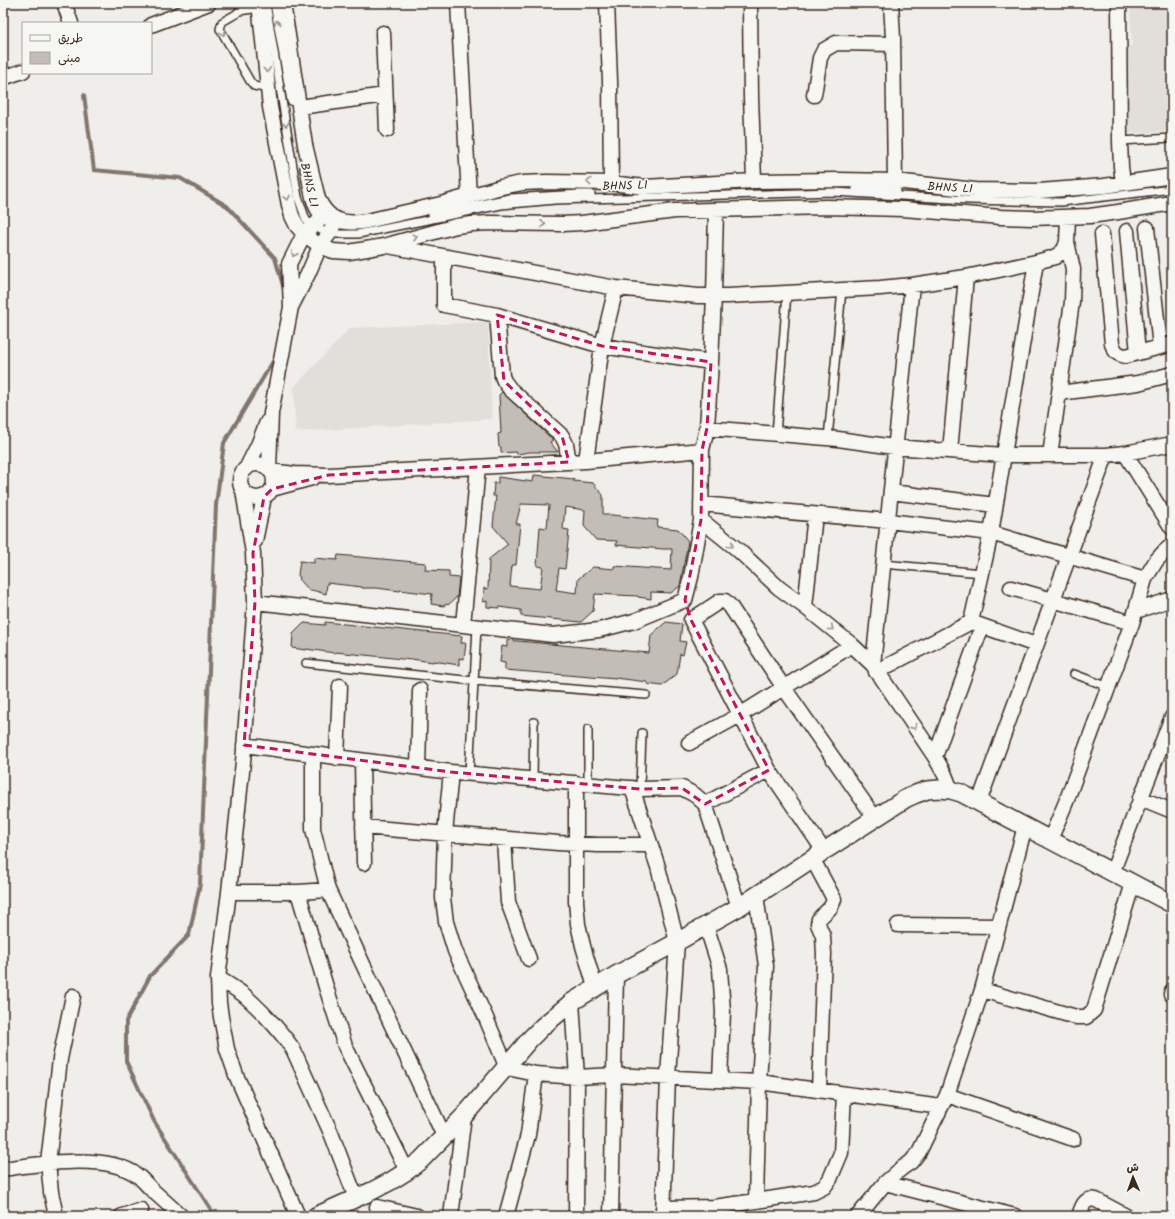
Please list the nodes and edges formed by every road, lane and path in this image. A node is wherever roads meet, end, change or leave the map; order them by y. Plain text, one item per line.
1 (64, 3) edge
2 (210, 3) edge
3 (274, 3) edge
4 (283, 3) edge
5 (458, 3) edge
6 (607, 3) edge
7 (750, 3) edge
8 (891, 3) edge
9 (1119, 3) edge
10 (262, 5) edge
11 (71, 22) edge
12 (152, 25) edge
13 (383, 33) dead end
14 (893, 44) junction
15 (22, 71) edge
16 (3, 78) edge
17 (269, 89) junction
18 (385, 95) junction
19 (814, 95) dead end
20 (300, 107) junction
21 (387, 130) dead end
22 (1172, 138) edge
23 (1120, 141) junction
24 (1172, 176) edge
25 (754, 181) junction
26 (895, 182) junction
27 (1123, 182) junction
28 (611, 183) junction
29 (1172, 183) edge
30 (1172, 189) edge
31 (469, 196) junction
32 (1172, 203) edge
33 (716, 210) junction
34 (1068, 217) junction
35 (323, 225) junction
36 (1147, 228) dead end
37 (1127, 231) dead end
38 (1102, 234) dead end
39 (1067, 242) junction
40 (320, 246) junction
41 (384, 246) junction
42 (444, 257) junction
43 (1036, 262) junction
44 (966, 277) junction
45 (912, 285) junction
46 (616, 288) junction
47 (842, 290) junction
48 (787, 293) junction
49 (714, 296) junction
50 (291, 307) junction
51 (497, 315) junction
52 (1166, 345) edge
53 (602, 346) junction
54 (1138, 353) junction
55 (711, 362) junction
56 (1172, 374) edge
57 (1059, 393) junction
58 (271, 413) junction
59 (707, 428) junction
60 (776, 434) junction
61 (828, 438) junction
62 (1172, 444) edge
63 (894, 448) junction
64 (702, 450) junction
65 (950, 451) junction
66 (1125, 452) junction
67 (1106, 454) junction
68 (1003, 455) junction
69 (1050, 455) junction
70 (586, 461) junction
71 (569, 462) junction
72 (478, 467) junction
73 (246, 469) junction
74 (270, 470) junction
75 (329, 475) junction
76 (243, 490) junction
77 (891, 492) junction
78 (268, 493) junction
79 (701, 504) junction
80 (995, 504) junction
81 (815, 515) junction
82 (701, 520) junction
83 (888, 521) junction
84 (1172, 528) edge
85 (991, 533) junction
86 (1172, 545) edge
87 (253, 553) junction
88 (1068, 557) junction
89 (883, 564) junction
90 (982, 573) junction
91 (1145, 579) junction
92 (1011, 588) dead end
93 (1172, 599) edge
94 (685, 600) junction
95 (1052, 600) junction
96 (255, 602) junction
97 (805, 607) junction
98 (1134, 617) junction
99 (691, 620) junction
100 (976, 624) junction
101 (470, 626) junction
102 (852, 645) junction
103 (1036, 645) junction
104 (306, 663) dead end
105 (874, 668) junction
106 (1074, 674) dead end
107 (474, 681) junction
108 (340, 686) dead end
109 (1109, 687) junction
110 (784, 688) junction
111 (420, 690) dead end
112 (646, 694) dead end
113 (740, 715) junction
114 (1172, 717) edge
115 (534, 722) dead end
116 (588, 729) dead end
117 (642, 733) dead end
118 (689, 743) dead end
119 (244, 745) junction
120 (313, 755) junction
121 (935, 757) junction
122 (337, 758) junction
123 (362, 761) junction
124 (418, 768) junction
125 (769, 770) junction
126 (451, 772) junction
127 (469, 774) junction
128 (533, 779) junction
129 (582, 784) junction
130 (636, 788) junction
131 (951, 790) junction
132 (1140, 798) junction
133 (979, 802) junction
134 (705, 804) junction
135 (1172, 811) edge
136 (875, 818) junction
137 (1025, 826) junction
138 (363, 827) junction
139 (445, 833) junction
140 (504, 839) junction
141 (1050, 840) junction
142 (575, 844) junction
143 (650, 845) junction
144 (818, 855) junction
145 (364, 863) dead end
146 (1112, 872) junction
147 (1133, 883) junction
148 (328, 890) junction
149 (229, 892) junction
150 (298, 892) junction
151 (756, 895) junction
152 (1172, 904) edge
153 (739, 906) junction
154 (706, 925) junction
155 (898, 926) dead end
156 (998, 926) junction
157 (676, 942) junction
158 (529, 959) dead end
159 (616, 975) junction
160 (218, 978) junction
161 (595, 987) junction
162 (982, 990) junction
163 (73, 996) dead end
164 (572, 1002) junction
165 (507, 1068) junction
166 (536, 1074) junction
167 (614, 1075) junction
168 (577, 1077) junction
169 (668, 1077) junction
170 (720, 1080) junction
171 (759, 1082) junction
172 (819, 1090) junction
173 (844, 1094) junction
174 (947, 1095) junction
175 (941, 1108) junction
176 (464, 1116) junction
177 (444, 1136) junction
178 (1073, 1139) dead end
179 (48, 1163) junction
180 (3, 1169) edge
181 (407, 1171) junction
182 (885, 1183) junction
183 (379, 1188) junction
184 (356, 1198) junction
185 (756, 1201) junction
186 (141, 1210) dead end
187 (377, 1212) edge
188 (663, 1212) edge
189 (56, 1216) edge
190 (122, 1216) edge
191 (181, 1216) edge
192 (298, 1216) edge
193 (316, 1216) edge
194 (417, 1216) edge
195 (451, 1216) edge
196 (506, 1216) edge
197 (576, 1216) edge
198 (611, 1216) edge
199 (858, 1216) edge
200 (1012, 1216) edge
201 (1079, 1216) edge
202 (1126, 1216) edge

1 - 11 street
2 - 12 street
35 -> 3 lane, BHNS L1
4 - 20 street
5 - 31 street
6 - 28 street
7 - 25 street
8 - 14 street
9 - 23 street
10 -> 17 street
10 -> 17 lane
10 -> 35 lane, BHNS L1
13 - 18 street
14 - 19 street
14 - 26 street
15 - 16 street
17 -> 35 street
18 - 20 street
18 - 21 street
20 - 35 street
22 - 23 lane
23 - 27 street
24 - 27 street
25 - 26 street
25 - 28 street
26 - 27 street
28 -> 31 street
29 - 35 lane, BHNS L1
30 - 35 lane, BHNS L1
31 - 35 street
32 - 34 street
33 - 34 street
41 -> 33 street
33 - 49 street
34 - 39 street
35 - 40 street
35 - 40 street
35 -> 50 street
36 - 52 street
37 - 54 street
38 - 54 street
39 - 43 street
39 - 57 street
40 - 41 street
40 - 50 street
41 - 42 street
42 - 46 street
42 - 51 street
43 - 44 street
43 - 68 street
44 - 45 street
44 - 65 street
45 - 47 street
45 - 63 street
46 - 49 street
46 - 53 street
47 - 48 street
47 - 61 lane
48 - 49 street
48 - 60 lane
49 - 55 street
50 - 58 street
51 - 53 street
51 - 71 street
52 - 54 street
53 - 55 street
53 - 70 street
55 - 59 street
56 - 57 street
57 - 69 street
58 - 73 street
58 - 74 street
59 - 60 street
59 - 64 street
60 - 61 street
61 - 63 street
62 - 66 street
63 - 65 street
63 - 77 street
64 - 70 street
64 - 79 street
65 - 68 street
66 - 67 street
66 - 84 street
67 - 69 street
67 - 88 street
68 - 69 street
68 - 80 street
70 - 71 street
71 - 72 street
72 - 75 street
72 - 101 street
73 - 74 street
73 - 76 street
74 - 75 street
74 - 78 street
75 - 78 street
76 - 78 street
76 - 87 street
77 - 80 street
77 - 83 street
78 - 87 street
79 - 81 street
79 - 82 street
80 - 85 street
81 - 83 street
81 - 97 street
82 - 94 street
82 -> 97 street
83 - 85 street
83 - 89 street
85 - 88 street
85 - 90 street
86 - 91 street
87 - 96 street
88 - 91 street
88 - 95 street
89 - 90 lane
89 - 105 street
90 - 100 street
91 - 98 street
92 - 95 street
93 - 98 street
94 - 99 street
94 - 101 street
95 - 98 street
95 - 103 street
96 - 101 street
96 - 119 street
97 -> 102 street
98 - 109 street
99 - 110 street
99 - 113 street
100 - 103 street
100 - 105 street
100 - 121 street
101 - 107 lane
102 - 105 street
102 - 110 street
103 - 133 street
104 - 107 lane
105 -> 121 street
106 - 109 lane
107 - 112 lane
107 - 127 lane
108 - 122 street
109 - 141 street
110 - 113 street
110 - 136 street
111 - 124 street
113 - 118 street
113 - 125 street
114 - 132 street
115 - 128 lane
116 - 129 lane
117 - 130 lane
119 - 120 street
119 - 149 street
120 - 122 street
120 - 148 street
121 - 131 street
122 - 123 street
123 - 124 street
123 - 138 street
124 - 126 street
125 - 134 street
125 - 144 street
126 - 127 street
126 - 139 street
127 - 128 street
128 - 129 street
129 - 130 street
129 - 142 street
130 - 134 street
130 - 143 street
131 - 133 street
131 - 136 street
132 - 135 street
132 - 146 street
133 - 137 street
134 - 153 street
136 - 144 street
137 - 141 street
137 - 156 street
138 - 139 street
138 - 145 street
139 - 140 street
139 - 165 street
140 - 142 street
140 - 158 street
141 - 146 street
142 - 143 street
142 - 161 street
143 - 157 street
144 - 151 street
144 - 172 street
146 - 147 street
147 - 152 street
147 - 162 street
148 - 150 street
148 - 177 street
149 - 150 street
149 - 160 street
150 - 181 street
151 - 153 street
151 - 171 street
153 - 154 street
154 - 157 street
154 - 170 street
155 - 156 street
156 - 162 street
157 - 159 street
157 - 169 street
159 - 161 street
159 - 167 street
160 - 184 street
160 - 192 street
161 - 164 street
162 - 174 street
163 - 179 street
164 - 165 street
164 - 168 street
165 - 166 street
165 - 176 street
166 - 168 street
166 - 196 street
167 - 168 street
167 - 169 street
167 - 198 street
168 - 197 street
169 - 170 street
169 - 188 street
170 - 171 street
171 - 172 street
171 - 185 street
172 - 173 street
173 - 175 street
173 - 185 street
174 - 175 street
174 - 178 street
175 - 182 street
176 - 177 street
176 - 195 street
177 - 181 street
179 - 180 street
179 - 189 street
179 - 191 street
181 - 183 street
182 - 199 street
182 - 200 street
183 - 184 street
183 - 187 street
184 - 193 street
185 - 188 street
186 - 190 street
187 - 194 street
201 - 202 street

